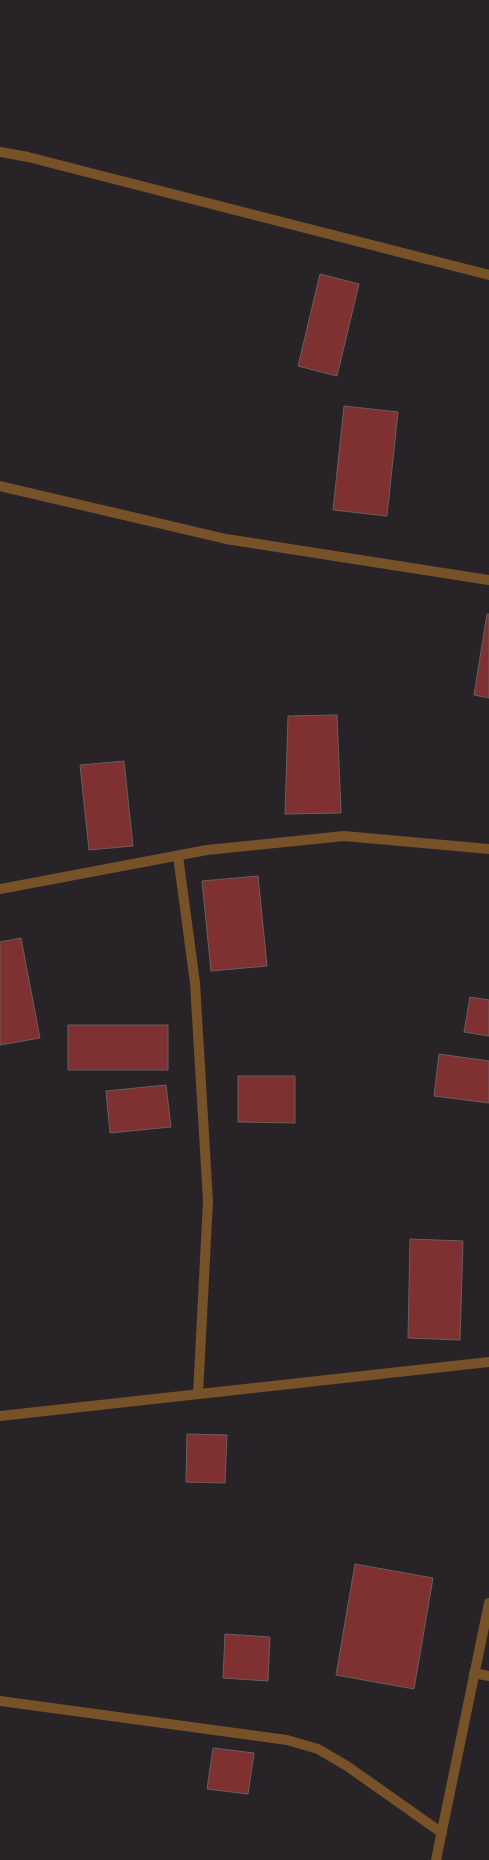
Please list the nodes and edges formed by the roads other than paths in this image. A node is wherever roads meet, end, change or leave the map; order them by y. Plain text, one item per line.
1 (0, 152) edge
2 (489, 275) edge
3 (0, 486) edge
4 (489, 580) edge
5 (489, 849) edge
6 (178, 856) junction
7 (0, 889) edge
8 (489, 1362) edge
9 (198, 1394) junction
10 (0, 1416) edge
11 (489, 1603) edge
12 (474, 1673) junction
13 (489, 1676) edge
14 (0, 1701) edge
15 (442, 1833) junction
16 (436, 1860) edge

1 - 2 street
3 - 4 street
5 - 6 street
6 - 7 street
6 - 9 street
8 - 9 street
9 - 10 street
11 - 12 street
12 - 13 street
12 - 15 street
14 - 15 street
15 - 16 street

